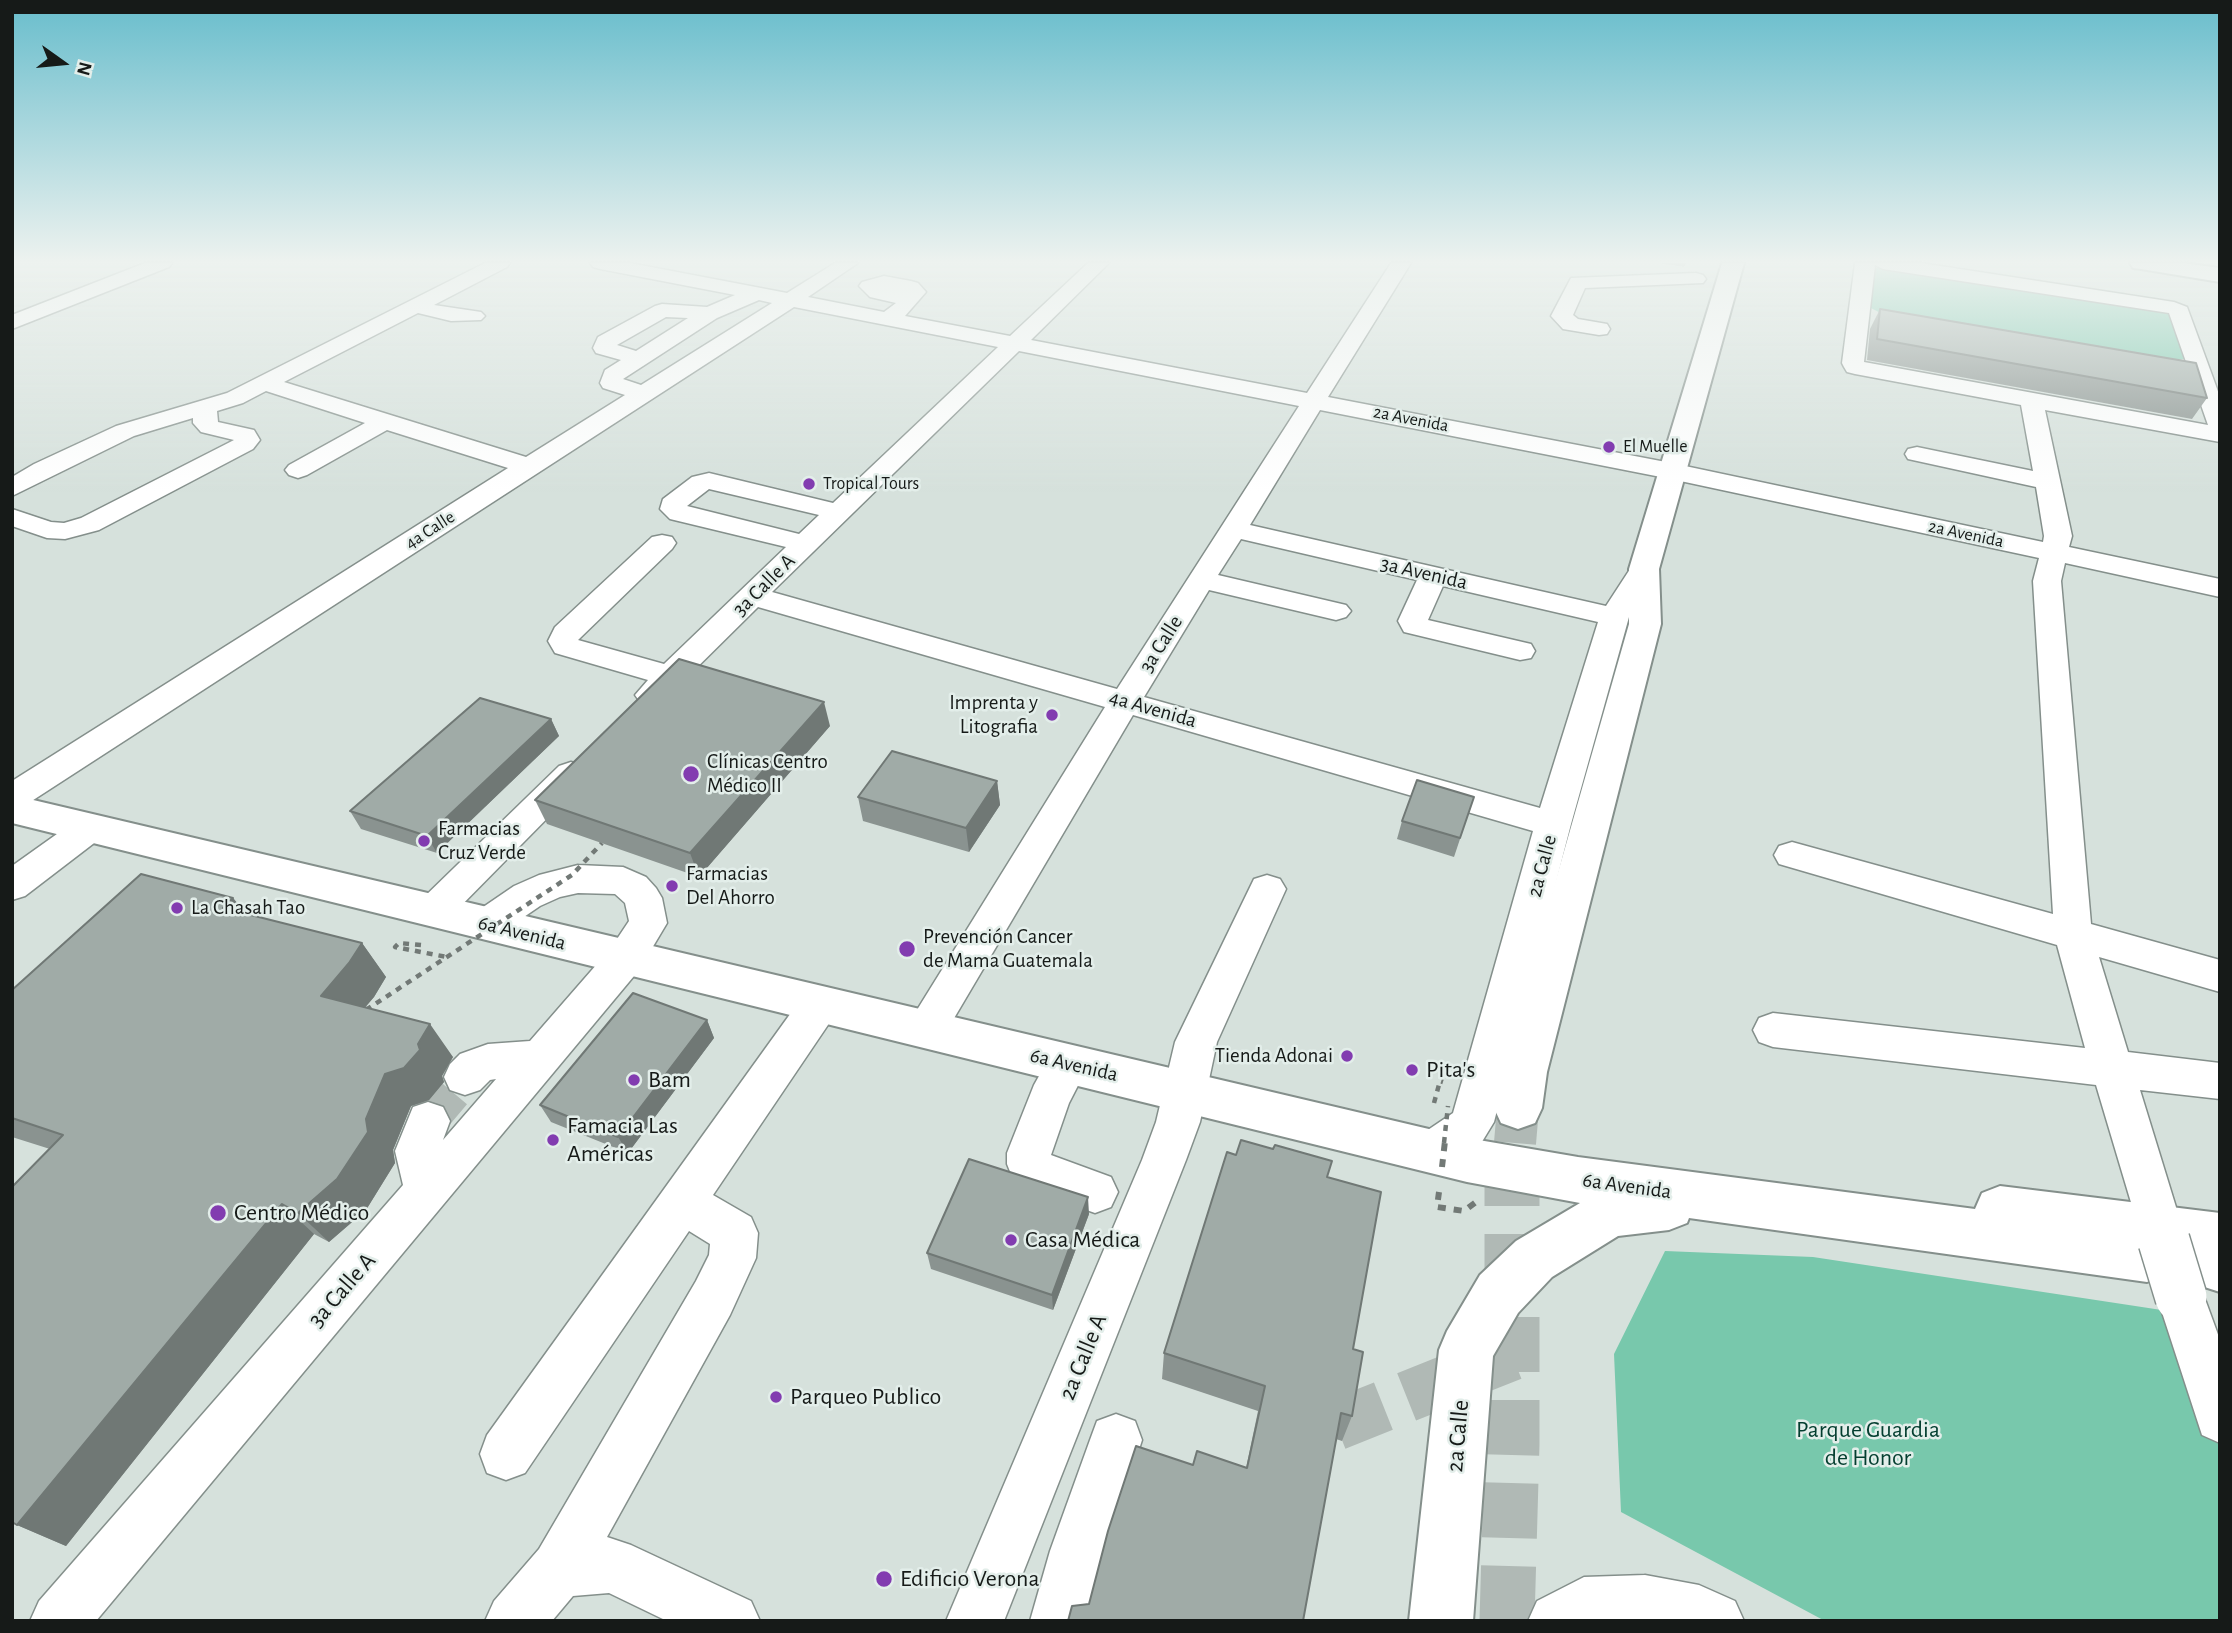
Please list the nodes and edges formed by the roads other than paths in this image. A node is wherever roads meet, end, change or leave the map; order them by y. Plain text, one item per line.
1 (349, 339) edge
2 (613, 339) edge
3 (670, 339) edge
4 (730, 339) edge
5 (998, 339) edge
6 (1021, 339) edge
7 (1353, 339) edge
8 (1710, 339) edge
9 (1855, 339) edge
10 (2189, 339) edge
11 (1017, 343) junction
12 (639, 359) junction
13 (2173, 374) edge
14 (2201, 379) junction
15 (263, 383) junction
16 (645, 394) junction
17 (1315, 400) junction
18 (2032, 401) junction
19 (205, 407) junction
20 (384, 422) junction
21 (2220, 426) edge
22 (2220, 435) edge
23 (1917, 454) dead end
24 (530, 467) junction
25 (43, 469) junction
26 (298, 470) dead end
27 (1671, 471) junction
28 (12, 472) edge
29 (2048, 481) junction
30 (12, 488) edge
31 (838, 512) junction
32 (12, 517) edge
33 (1233, 528) junction
34 (662, 543) dead end
35 (805, 544) junction
36 (2054, 553) junction
37 (1644, 569) junction
38 (1434, 575) junction
39 (1201, 580) junction
40 (2220, 588) edge
41 (753, 596) junction
42 (1336, 611) dead end
43 (1614, 617) junction
44 (1520, 651) dead end
45 (670, 676) junction
46 (1125, 701) junction
47 (632, 714) edge
48 (594, 752) edge
49 (12, 797) edge
50 (12, 809) edge
51 (1553, 824) junction
52 (90, 828) junction
53 (1792, 855) dead end
54 (12, 886) edge
55 (1267, 889) dead end
56 (486, 924) junction
57 (433, 928) junction
58 (2073, 935) junction
59 (625, 958) junction
60 (2220, 976) edge
61 (820, 1004) junction
62 (926, 1030) junction
63 (1773, 1030) dead end
64 (542, 1058) junction
65 (1068, 1064) junction
66 (2113, 1069) junction
67 (465, 1077) tunnel mouth
68 (2220, 1081) edge
69 (1185, 1091) junction
70 (1518, 1108) tunnel mouth
71 (428, 1121) tunnel mouth
72 (1435, 1143) junction
73 (427, 1191) junction
74 (1096, 1192) dead end
75 (681, 1202) junction
76 (1759, 1204) junction
77 (2157, 1243) junction
78 (2217, 1257) edge
79 (2220, 1417) edge
80 (1116, 1440) dead end
81 (506, 1454) dead end
82 (559, 1569) junction
83 (1570, 1613) edge
84 (59, 1621) edge
85 (514, 1621) edge
86 (731, 1621) edge
87 (975, 1621) edge
88 (1059, 1621) edge
89 (1441, 1621) edge
90 (1715, 1621) edge

1 - 15 street
2 - 12 street
3 - 12 street
4 - 16 street, 4a Calle
5 - 11 street, 2a Avenida
6 - 11 street, 3a Calle A
7 - 17 street, 3a Calle
8 - 27 main road, 2a Calle
9 - 18 street
10 - 14 street
11 - 17 street, 2a Avenida
11 - 31 street, 3a Calle A
12 - 16 street
13 - 14 street
14 - 21 street
15 - 19 street
15 - 20 street
16 - 24 street, 4a Calle
17 - 27 street, 2a Avenida
17 - 33 street, 3a Calle
18 - 22 street
18 - 29 street
19 - 25 street
19 - 32 street
20 - 24 street
20 - 26 street
23 - 29 street
24 - 49 street, 4a Calle
25 - 28 street
25 - 30 street
27 - 36 street, 2a Avenida
27 - 37 main road, 2a Calle
29 - 36 street
31 - 35 street, 3a Calle A
31 - 35 street
33 - 38 street, 3a Avenida
33 - 39 street, 3a Calle
34 - 45 street
35 - 41 street, 3a Calle A
36 - 40 street, 2a Avenida
36 - 58 street
37 - 43 street, 2a Calle
37 - 70 main road, 2a Calle
38 - 43 street, 3a Avenida
38 - 44 street
39 - 42 street
39 - 46 street, 3a Calle
41 - 45 street, 3a Calle A
41 - 46 street, 4a Avenida
43 - 51 street, 2a Calle
45 - 47 street, 3a Calle A
46 - 51 street, 4a Avenida
46 - 62 street, 3a Calle
48 - 57 street
50 - 52 main road, 6a Avenida
51 - 72 street, 2a Calle
52 - 54 street
52 - 57 main road, 6a Avenida
53 - 58 street
55 - 69 street, 2a Calle A
56 - 57 main road, 6a Avenida
56 - 59 main road, 6a Avenida
56 - 59 street, 3a Calle A
58 - 60 street
58 - 66 street
59 - 61 main road, 6a Avenida
59 - 64 street, 3a Calle A
61 - 62 main road, 6a Avenida
61 - 75 street
62 - 65 main road, 6a Avenida
63 - 66 street
64 - 67 street
64 - 73 street, 3a Calle A
65 - 69 main road, 6a Avenida
65 - 74 street
66 - 68 street
66 - 77 street
69 - 72 main road, 6a Avenida
69 - 87 street, 2a Calle A
71 - 73 street
72 - 76 main road, 6a Avenida
72 - 77 main road
73 - 84 street, 3a Calle A
75 - 81 street
75 - 82 street
76 - 77 main road, 6a Avenida
76 - 89 main road, 2a Calle
77 - 78 main road
77 - 79 street, bridge
80 - 88 street
82 - 85 street
82 - 86 street
83 - 90 street

